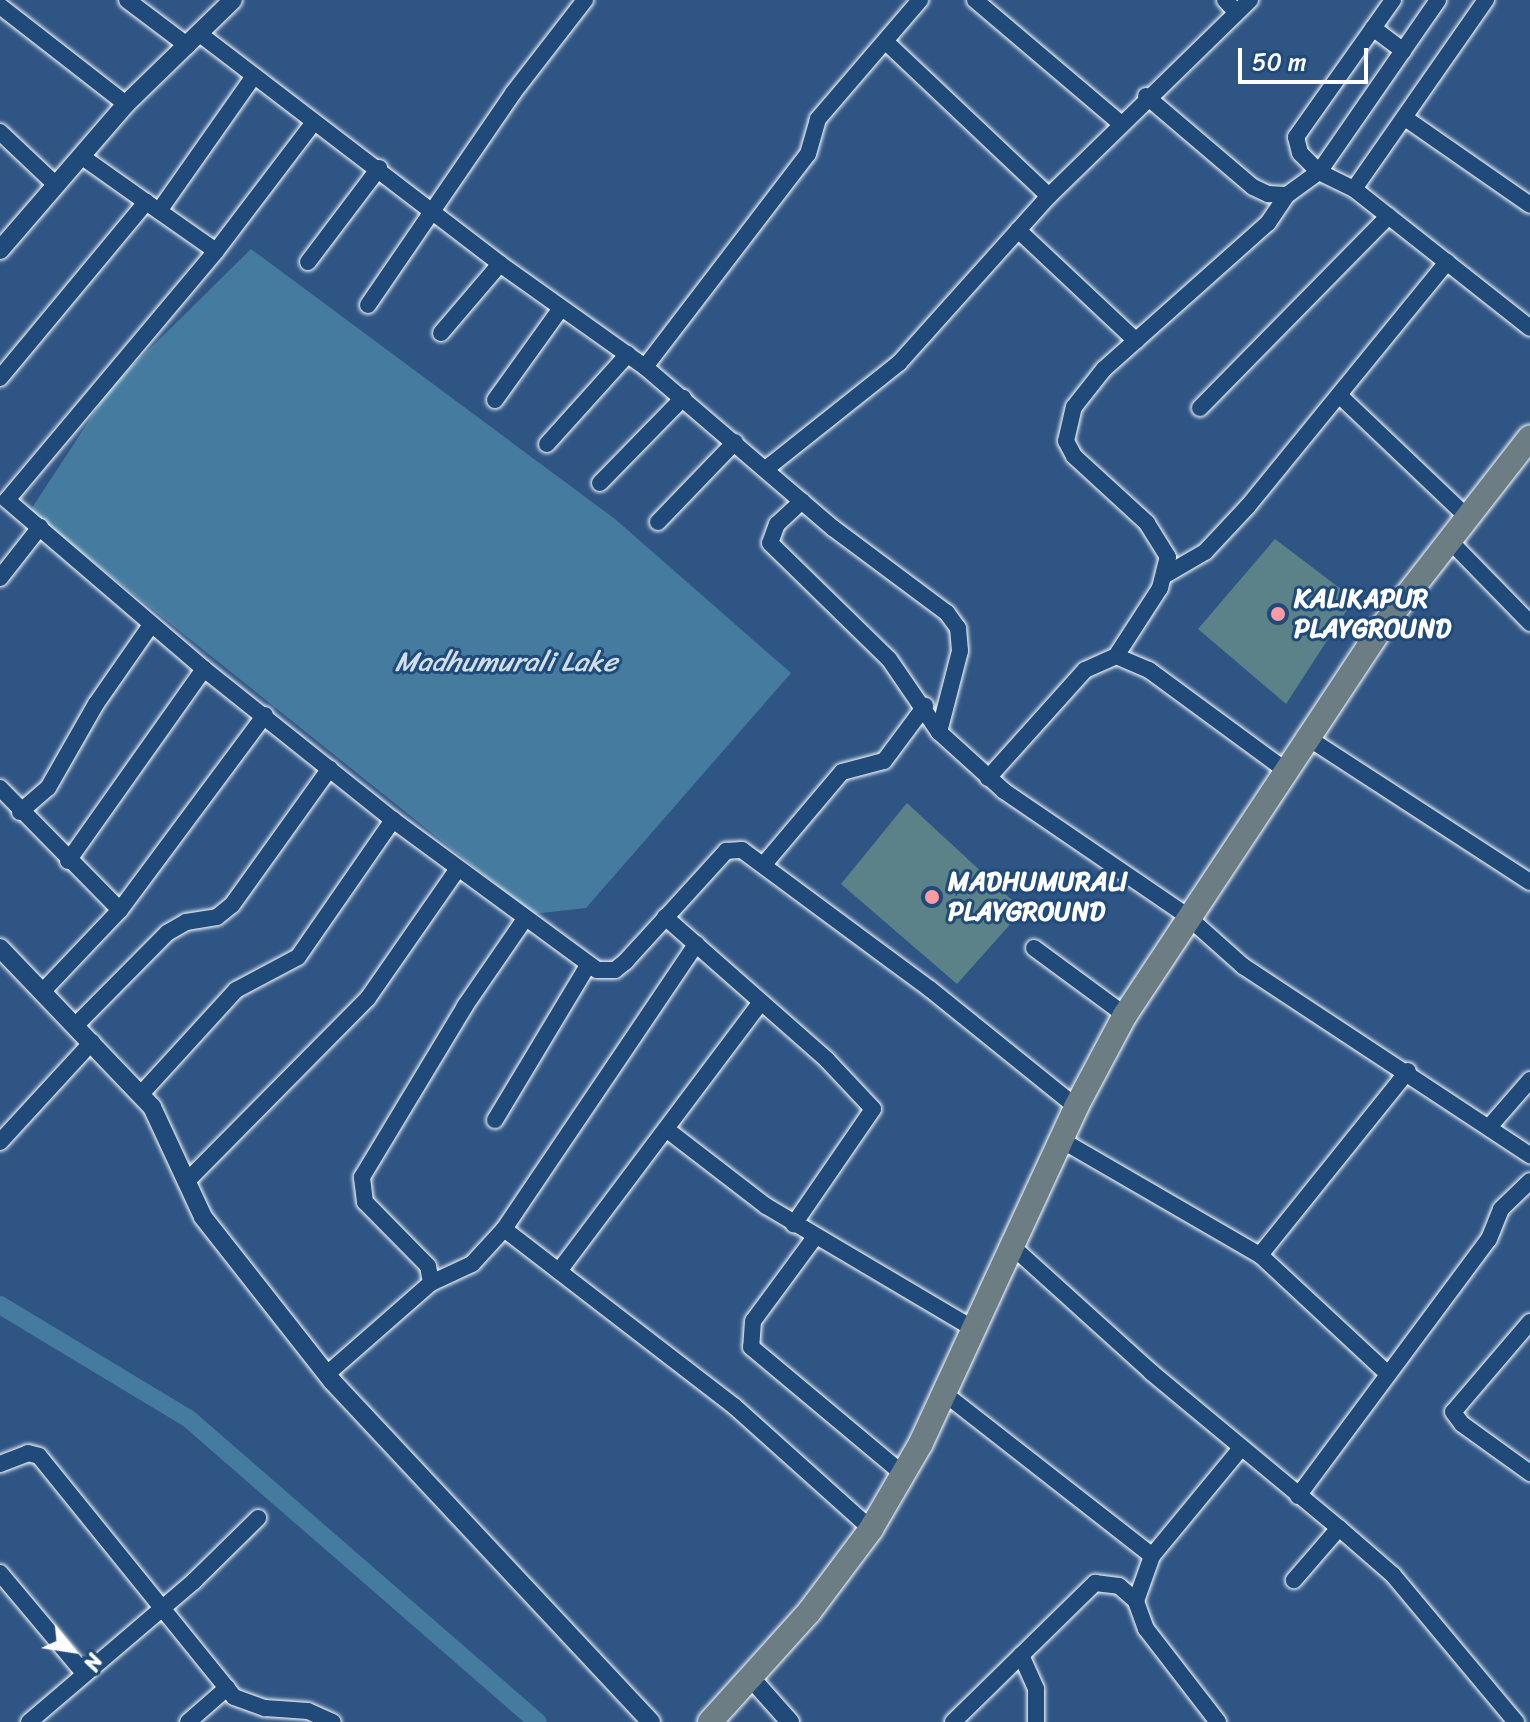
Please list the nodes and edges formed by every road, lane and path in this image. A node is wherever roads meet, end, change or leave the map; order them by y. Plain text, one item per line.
1 (22, 0) edge
2 (127, 0) edge
3 (233, 0) edge
4 (585, 0) edge
5 (920, 0) edge
6 (975, 0) edge
7 (1250, 0) edge
8 (1393, 0) edge
9 (1438, 0) edge
10 (1486, 0) edge
11 (1230, 6) edge
12 (5, 10) edge
13 (1373, 28) junction
14 (194, 40) junction
15 (886, 42) junction
16 (1403, 51) junction
17 (254, 76) junction
18 (1146, 96) junction
19 (126, 104) junction
20 (1405, 118) junction
21 (314, 122) junction
22 (1120, 123) junction
23 (0, 132) edge
24 (81, 156) junction
25 (379, 168) junction
26 (1319, 172) junction
27 (56, 185) junction
28 (1354, 189) junction
29 (1287, 195) junction
30 (1049, 196) junction
31 (1530, 205) edge
32 (152, 206) junction
33 (434, 211) junction
34 (1389, 216) junction
35 (1018, 230) junction
36 (0, 250) edge
37 (216, 251) junction
38 (308, 262) dead end
39 (1447, 262) junction
40 (500, 264) junction
41 (368, 305) dead end
42 (561, 308) junction
43 (1530, 328) edge
44 (441, 333) dead end
45 (1136, 341) junction
46 (628, 354) junction
47 (645, 367) junction
48 (0, 378) edge
49 (1339, 395) junction
50 (683, 398) junction
51 (495, 400) dead end
52 (1200, 408) dead end
53 (1530, 437) edge
54 (735, 442) junction
55 (547, 444) dead end
56 (767, 468) junction
57 (600, 483) dead end
58 (3, 498) edge
59 (802, 501) junction
60 (1467, 517) junction
61 (658, 522) dead end
62 (40, 527) junction
63 (1449, 540) junction
64 (1167, 574) junction
65 (0, 578) edge
66 (1529, 622) edge
67 (151, 625) junction
68 (1116, 656) junction
69 (204, 669) junction
70 (925, 706) junction
71 (265, 715) junction
72 (939, 732) junction
73 (1305, 736) junction
74 (330, 768) junction
75 (1284, 769) junction
76 (988, 778) junction
77 (0, 788) edge
78 (20, 812) junction
79 (393, 820) junction
80 (68, 861) junction
81 (765, 863) junction
82 (457, 870) junction
83 (1530, 882) edge
84 (120, 910) junction
85 (1187, 916) junction
86 (665, 917) junction
87 (524, 920) junction
88 (696, 944) junction
89 (1034, 948) dead end
90 (2, 953) edge
91 (588, 965) junction
92 (43, 991) junction
93 (761, 1002) junction
94 (1125, 1015) junction
95 (76, 1025) junction
96 (92, 1042) junction
97 (1408, 1071) junction
98 (1530, 1080) edge
99 (141, 1094) junction
100 (1076, 1107) junction
101 (495, 1120) dead end
102 (1490, 1126) junction
103 (666, 1129) junction
104 (1063, 1141) junction
105 (0, 1142) edge
106 (1530, 1155) edge
107 (1530, 1181) edge
108 (186, 1182) junction
109 (794, 1224) junction
110 (504, 1229) junction
111 (815, 1237) junction
112 (1014, 1248) junction
113 (1260, 1255) junction
114 (559, 1271) junction
115 (431, 1283) junction
116 (1530, 1322) edge
117 (976, 1330) junction
118 (1386, 1372) junction
119 (327, 1374) junction
120 (945, 1394) junction
121 (1241, 1448) junction
122 (0, 1464) edge
123 (1530, 1473) edge
124 (903, 1474) junction
125 (1298, 1496) junction
126 (258, 1518) dead end
127 (1339, 1528) junction
128 (871, 1529) junction
129 (1152, 1556) junction
130 (0, 1573) edge
131 (1294, 1580) dead end
132 (1136, 1601) junction
133 (162, 1604) junction
134 (1021, 1655) junction
135 (84, 1673) junction
136 (751, 1678) junction
137 (227, 1688) junction
138 (265, 1708) junction
139 (29, 1722) edge
140 (188, 1722) edge
141 (254, 1722) edge
142 (333, 1722) edge
143 (651, 1722) edge
144 (710, 1722) edge
145 (790, 1722) edge
146 (953, 1722) edge
147 (1036, 1722) edge
148 (1218, 1722) edge
149 (1516, 1722) edge

1 - 12 street
2 - 14 street
3 - 14 street
4 - 33 street
5 - 15 street
6 - 22 street
7 - 11 street
8 - 13 street
9 - 16 street
10 - 20 street
11 - 18 street
12 - 19 street
13 - 16 street
13 - 26 street
14 - 17 street
14 - 19 street
15 - 30 street
15 - 47 street
16 - 26 street
17 - 21 street
17 - 32 street
18 - 22 street
18 - 29 street
19 - 24 street
20 - 28 street
20 - 31 street
21 - 25 street
21 - 37 street
22 - 30 street
23 - 27 street
24 - 27 street
24 - 32 street
25 - 33 street
25 - 38 street
26 - 28 street
26 - 29 street
27 - 36 street
28 - 34 street
29 - 45 street
30 - 35 street
32 - 37 street
32 - 48 street
33 - 40 street
33 - 41 street
34 - 39 street
34 - 52 street
35 - 45 street
35 - 56 street
37 - 58 street
39 - 43 street
39 - 49 street
40 - 42 street
40 - 44 street
42 - 46 street
42 - 51 street
45 - 64 street
46 - 47 street
46 - 55 street
47 - 50 street
49 - 60 street
49 - 64 street
50 - 54 street
50 - 57 street
53 - 60 main road
54 - 56 street
54 - 61 street
56 - 59 street
58 - 62 street
59 - 70 street
59 - 72 street
60 - 63 main road
62 - 65 street
62 - 67 street
63 - 66 street
63 - 73 main road
64 - 68 street
67 - 69 street
67 - 78 street
68 - 75 street
68 - 76 street
69 - 71 street
69 - 80 street
70 - 72 street
70 - 81 street
71 - 74 street
71 - 84 street
72 - 76 street
73 - 75 main road
73 - 83 street
74 - 79 street
74 - 95 street
75 - 85 main road
76 - 85 street
77 - 78 street
78 - 80 street
79 - 82 street
79 - 99 street
80 - 84 street
81 - 86 street
81 - 100 street
82 - 87 street
82 - 108 street
84 - 92 street
85 - 94 main road
85 - 97 street
86 - 88 street
86 - 91 street
87 - 91 street
87 - 115 street
88 - 93 street
88 - 110 street
89 - 94 street
90 - 92 street
91 - 101 street
92 - 95 street
93 - 103 street
93 - 109 street
94 - 100 main road
95 - 96 street
96 - 99 street
96 - 105 street
97 - 102 street
97 - 113 street
98 - 102 street
99 - 108 street
100 - 104 main road
102 - 106 street
103 - 109 street
103 - 114 street
104 - 112 main road
104 - 113 street
107 - 118 street
108 - 119 street
109 - 111 street
110 - 114 street
110 - 115 street
111 - 117 street
111 - 124 street
112 - 117 main road
112 - 121 street
113 - 118 street
114 - 128 street
115 - 119 street
116 - 123 street
117 - 120 main road
118 - 125 street
119 - 143 street
120 - 124 main road
120 - 129 street
121 - 125 street
121 - 129 street
122 - 133 street
124 - 128 main road
125 - 127 street
126 - 133 street
127 - 131 street
127 - 149 street
128 - 136 main road
129 - 132 street
130 - 135 street
132 - 134 street
132 - 148 street
133 - 135 street
133 - 137 street
134 - 146 street
134 - 147 street
135 - 139 street
136 - 144 main road
136 - 145 street
137 - 138 street
137 - 140 street
138 - 141 street
138 - 142 street

